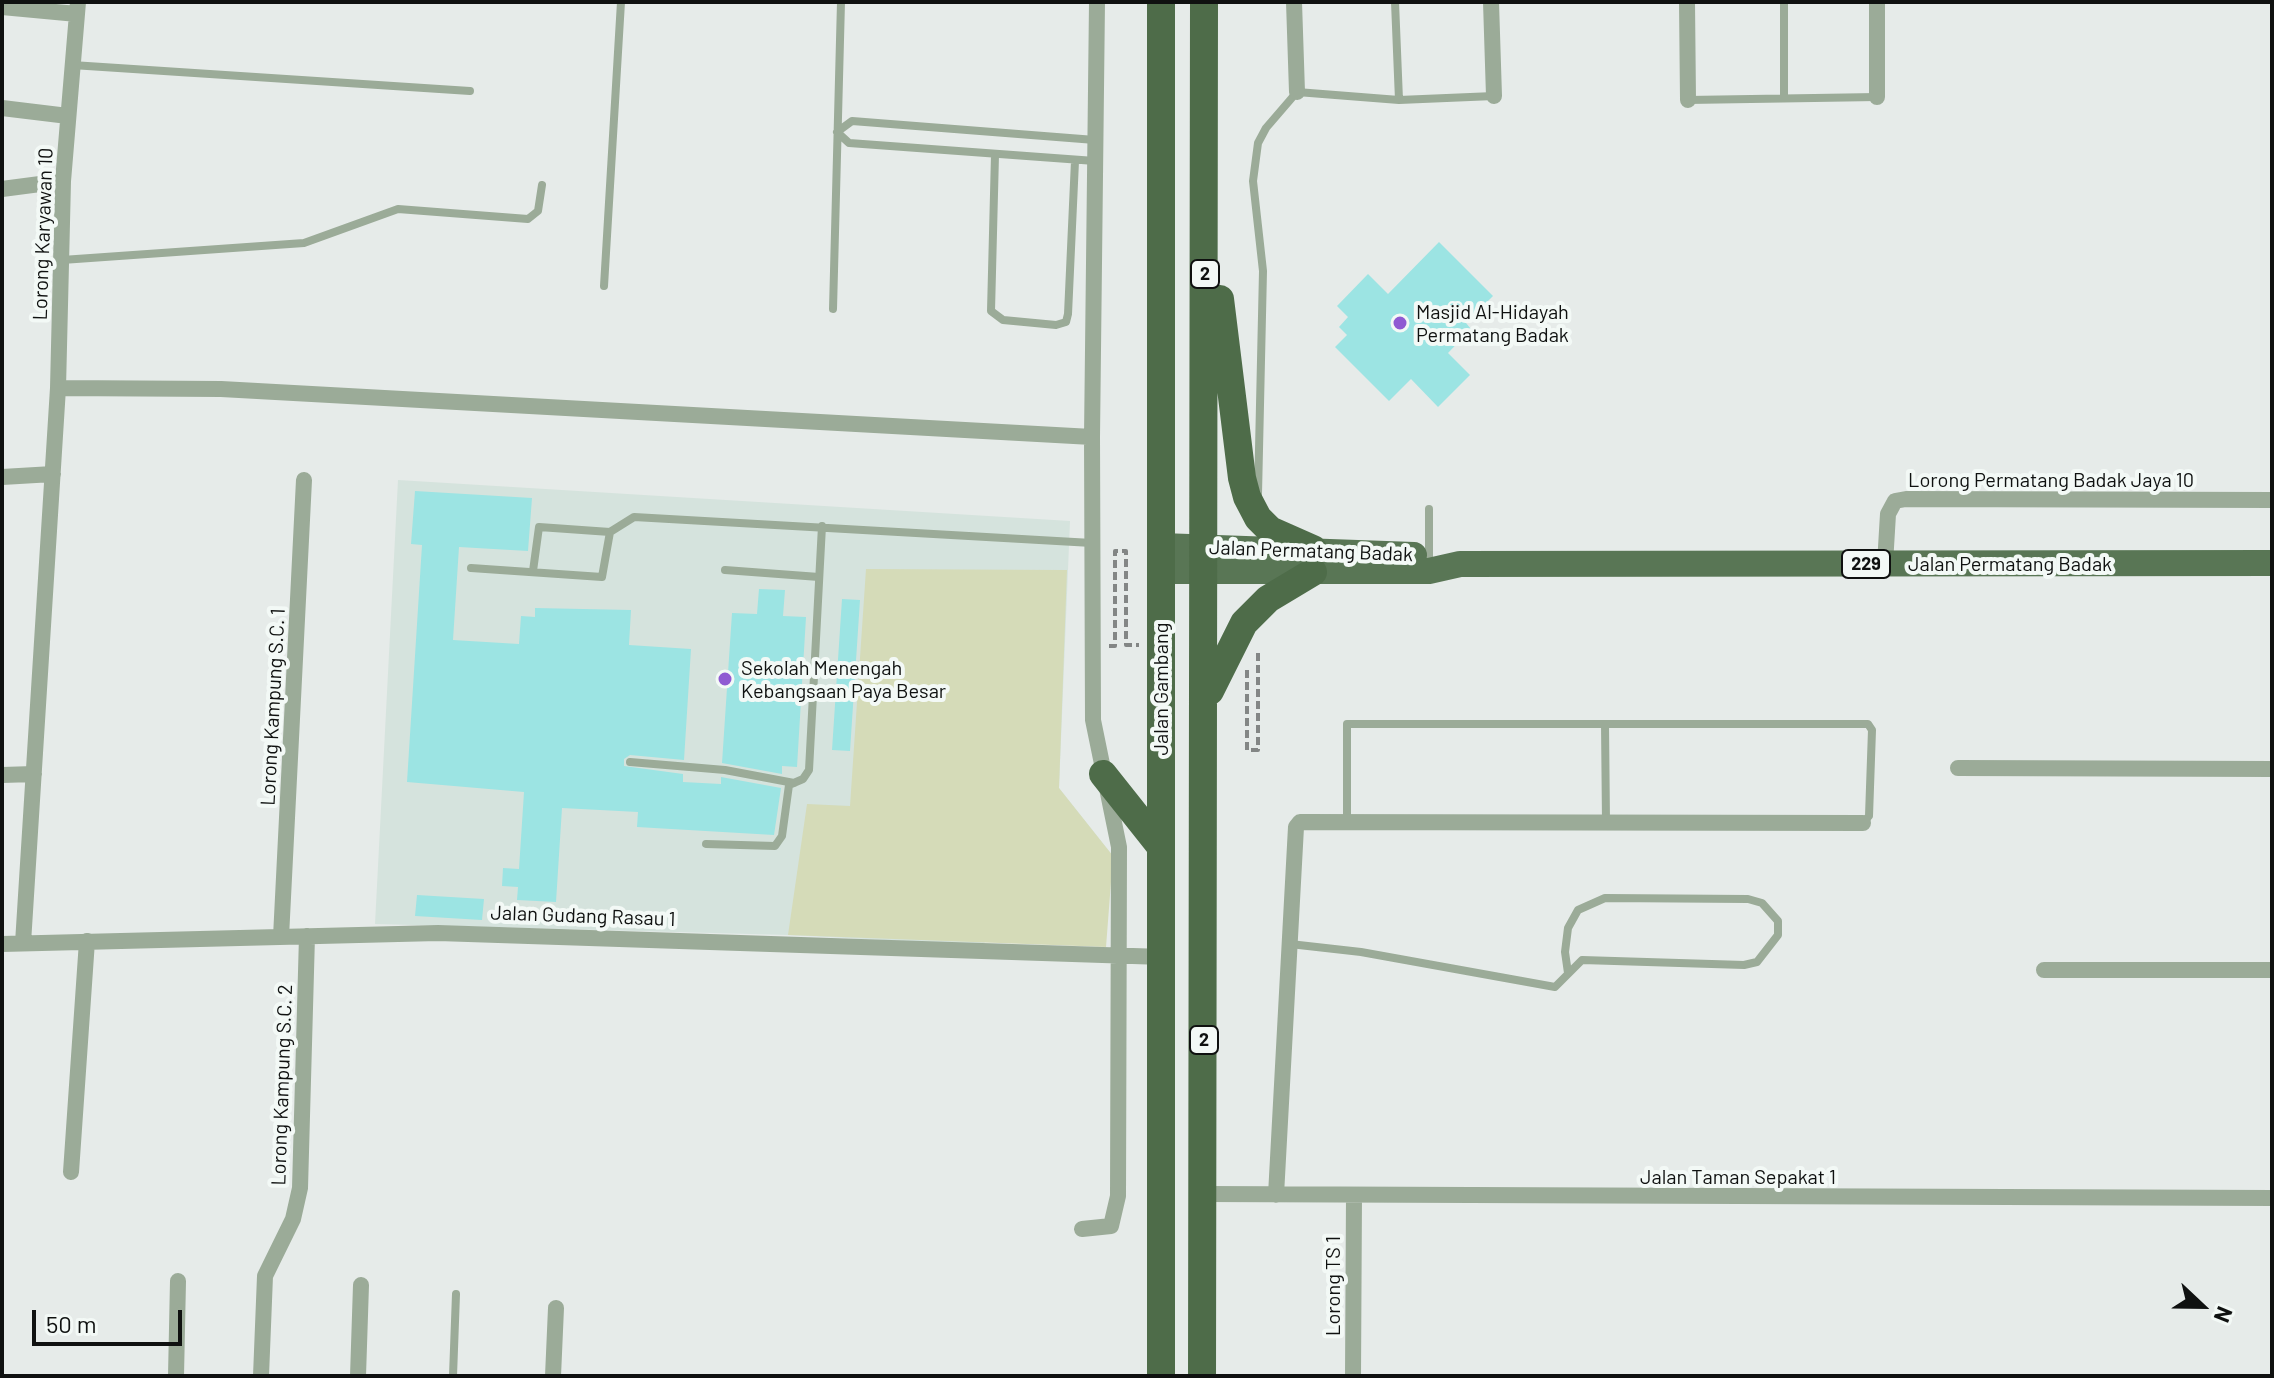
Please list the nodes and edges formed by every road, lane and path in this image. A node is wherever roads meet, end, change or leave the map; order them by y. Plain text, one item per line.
1 (621, 2) edge
2 (841, 2) edge
3 (1097, 2) edge
4 (1161, 2) edge
5 (1204, 2) edge
6 (1294, 2) edge
7 (1395, 2) edge
8 (1491, 2) edge
9 (1687, 2) edge
10 (1784, 2) edge
11 (1877, 2) edge
12 (2, 7) edge
13 (77, 8) edge
14 (71, 65) junction
15 (470, 91) dead end
16 (1297, 92) junction
17 (1494, 96) joint
18 (1877, 97) joint
19 (1784, 98) junction
20 (1399, 100) junction
21 (1688, 100) joint
22 (2, 108) edge
23 (68, 116) junction
24 (837, 132) junction
25 (1095, 140) junction
26 (995, 155) junction
27 (1075, 161) junction
28 (1095, 161) junction
29 (1205, 171) junction
30 (63, 181) junction
31 (542, 185) dead end
32 (2, 189) edge
33 (62, 260) junction
34 (604, 286) dead end
35 (833, 309) dead end
36 (58, 388) junction
37 (1092, 437) junction
38 (53, 470) junction
39 (2, 477) edge
40 (304, 480) dead end
41 (2272, 500) edge
42 (1429, 509) dead end
43 (1258, 518) junction
44 (822, 526) junction
45 (610, 532) junction
46 (1092, 543) junction
47 (1161, 558) junction
48 (1206, 559) junction
49 (1313, 560) junction
50 (1429, 563) junction
51 (2272, 563) edge
52 (1885, 564) junction
53 (471, 568) dead end
54 (725, 570) dead end
55 (533, 571) junction
56 (819, 577) junction
57 (1126, 645) dead end
58 (1115, 646) dead end
59 (1258, 655) dead end
60 (1247, 660) dead end
61 (1205, 704) junction
62 (1605, 724) junction
63 (630, 762) dead end
64 (1958, 768) dead end
65 (2272, 769) edge
66 (34, 774) junction
67 (1103, 774) junction
68 (2, 775) edge
69 (794, 783) junction
70 (1347, 822) junction
71 (1606, 822) junction
72 (1863, 823) joint
73 (706, 844) dead end
74 (1161, 847) junction
75 (307, 936) junction
76 (281, 937) junction
77 (87, 941) junction
78 (23, 943) junction
79 (2, 944) edge
80 (1290, 944) junction
81 (1119, 955) junction
82 (1163, 957) junction
83 (2044, 970) dead end
84 (2272, 970) edge
85 (1568, 973) junction
86 (71, 1172) dead end
87 (1204, 1194) junction
88 (1276, 1195) junction
89 (1354, 1196) junction
90 (2272, 1198) edge
91 (1082, 1229) dead end
92 (178, 1281) dead end
93 (361, 1285) dead end
94 (456, 1294) dead end
95 (556, 1308) dead end
96 (176, 1376) edge
97 (261, 1376) edge
98 (358, 1376) edge
99 (453, 1376) edge
100 (553, 1376) edge
101 (1161, 1376) edge
102 (1202, 1376) edge
103 (1353, 1376) edge

1 - 34 lane
2 - 24 lane
3 - 25 street
4 - 47 highway, Jalan Gambang / 2
5 - 29 highway, 2
6 - 16 street
7 - 20 lane
8 - 17 street
9 - 21 street
10 - 19 lane
11 - 18 street
12 - 13 street
13 - 14 street, Lorong Karyawan 10
14 - 15 lane
14 - 23 street, Lorong Karyawan 10
16 - 20 lane
16 - 43 lane
17 - 20 lane
18 - 19 lane
19 - 21 lane
22 - 23 street
23 - 30 street, Lorong Karyawan 10
24 - 25 lane
24 - 26 lane
24 - 35 lane
25 - 28 street
26 - 27 lane
26 - 27 lane
27 - 28 lane
28 - 37 street
29 - 43 highway
29 - 48 highway, 2
30 - 32 street
30 - 33 street, Lorong Karyawan 10
31 - 33 lane
33 - 36 street, Lorong Karyawan 10
36 - 37 street
36 - 38 street, Lorong Karyawan 10
37 - 46 street
38 - 39 street
38 - 66 street, Lorong Karyawan 10
40 - 76 street, Lorong Kampung S.C. 1
41 - 52 street, Lorong Permatang Badak Jaya 10
42 - 50 lane
43 - 49 highway
44 - 45 lane
44 - 46 lane
44 - 56 lane
45 - 55 lane
45 - 55 lane
46 - 67 street
47 - 48 main road, Jalan Permatang Badak / 229
47 - 74 highway, Jalan Gambang / 2
48 - 49 main road, Jalan Permatang Badak / 229
48 - 61 highway, 2
49 - 50 main road, Jalan Permatang Badak / 229
49 - 61 highway
50 - 52 main road, Jalan Permatang Badak / 229
51 - 52 main road, Jalan Permatang Badak / 229
53 - 55 lane
54 - 56 lane
56 - 69 lane
57 - 58 path
59 - 60 path
61 - 87 highway, 2
62 - 70 lane
62 - 71 lane
62 - 72 lane
63 - 69 lane
64 - 65 street
66 - 68 street
66 - 78 street, Lorong Karyawan 10
67 - 74 highway
67 - 81 street
69 - 73 lane
70 - 71 street
70 - 80 street
71 - 72 street
74 - 82 highway, Jalan Gambang / 2
75 - 76 street, Jalan Gudang Rasau 1
75 - 81 street, Jalan Gudang Rasau 1
75 - 97 street, Lorong Kampung S.C. 2
76 - 77 street, Jalan Gudang Rasau 1
77 - 78 street, Jalan Gudang Rasau 1
77 - 86 street
78 - 79 street, Jalan Gudang Rasau 1
80 - 85 lane
80 - 88 street
81 - 82 street, Jalan Gudang Rasau 1
81 - 91 street
82 - 101 highway, Jalan Gambang / 2
83 - 84 street
85 - 85 lane
87 - 88 street, Jalan Taman Sepakat 1
87 - 102 highway, 2
88 - 89 street, Jalan Taman Sepakat 1
89 - 90 street, Jalan Taman Sepakat 1
89 - 103 street, Lorong TS 1
92 - 96 street
93 - 98 street
94 - 99 lane
95 - 100 street

